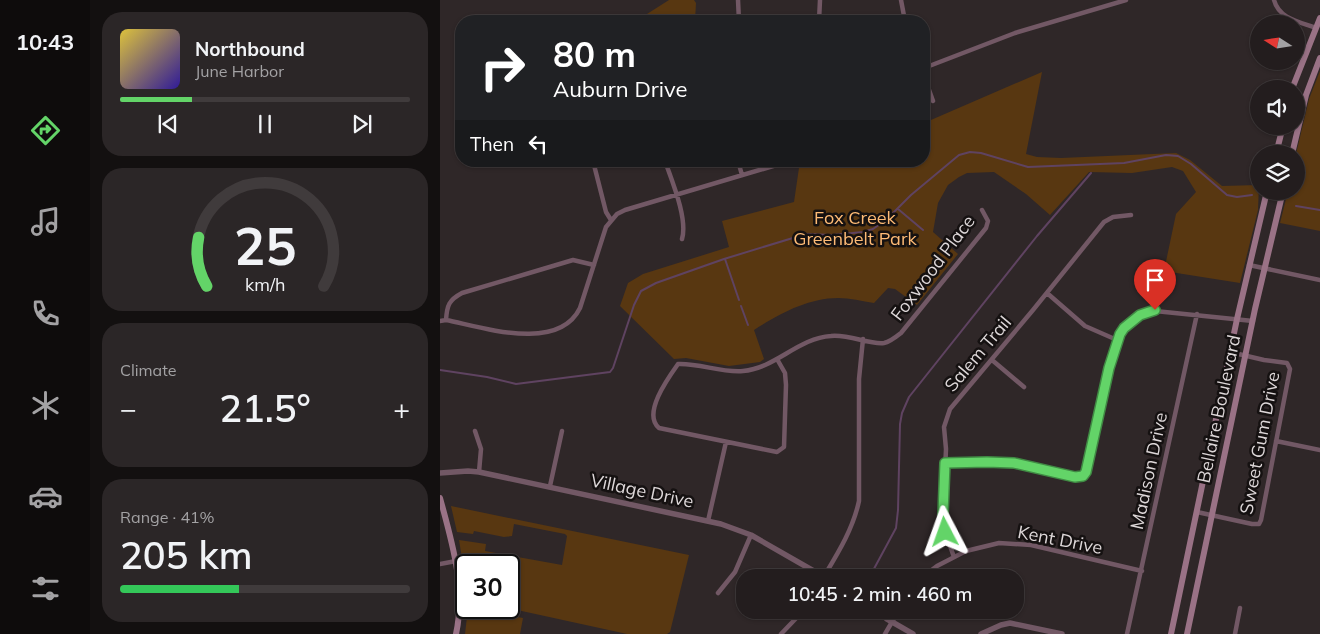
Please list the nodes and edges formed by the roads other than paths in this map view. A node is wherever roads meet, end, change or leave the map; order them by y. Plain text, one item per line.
1 (738, 0) edge
2 (820, 0) edge
3 (901, 0) edge
4 (1126, 0) edge
5 (1274, 0) edge
6 (739, 15) edge
7 (819, 15) edge
8 (904, 15) edge
9 (1320, 18) edge
10 (1318, 29) edge
11 (1320, 58) edge
12 (930, 66) edge
13 (1296, 80) edge
14 (930, 93) edge
15 (933, 101) dead end
16 (1294, 145) edge
17 (595, 167) edge
18 (668, 167) edge
19 (740, 167) edge
20 (769, 167) edge
21 (742, 175) junction
22 (676, 195) junction
23 (1265, 200) edge
24 (1281, 200) edge
25 (982, 210) dead end
26 (1131, 215) dead end
27 (611, 220) junction
28 (682, 240) dead end
29 (594, 265) junction
30 (1250, 265) junction
31 (1265, 268) junction
32 (1320, 280) edge
33 (1046, 293) junction
34 (1197, 314) junction
35 (1237, 319) junction
36 (443, 320) edge
37 (1253, 321) junction
38 (863, 339) junction
39 (1117, 340) junction
40 (1230, 352) junction
41 (1246, 355) junction
42 (777, 359) junction
43 (992, 360) junction
44 (1024, 387) dead end
45 (475, 430) dead end
46 (562, 431) dead end
47 (1276, 441) junction
48 (726, 442) junction
49 (1320, 450) edge
50 (945, 463) junction
51 (479, 472) junction
52 (440, 473) edge
53 (550, 486) junction
54 (440, 498) edge
55 (1197, 512) junction
56 (1213, 516) junction
57 (708, 521) junction
58 (751, 535) junction
59 (455, 556) edge
60 (954, 557) junction
61 (455, 560) edge
62 (440, 564) edge
63 (811, 569) edge
64 (829, 569) edge
65 (933, 569) edge
66 (1142, 571) junction
67 (718, 593) dead end
68 (1240, 608) dead end
69 (458, 619) edge
70 (795, 619) edge
71 (888, 619) edge
72 (894, 619) edge
73 (892, 622) junction
74 (1051, 633) edge
75 (456, 634) edge
76 (781, 634) edge
77 (886, 634) edge
78 (913, 634) edge
79 (981, 634) edge
80 (1062, 634) edge
81 (1127, 634) edge
82 (1171, 634) edge
83 (1187, 634) edge
84 (1235, 634) edge

1 - 6 street
2 - 7 street
3 - 8 street
4 - 12 street
5 - 10 street
9 - 10 main road
10 - 13 main road
11 - 16 main road
14 - 15 street
17 - 27 street
18 - 22 street
19 - 21 street
20 - 21 street
21 - 22 street
22 - 27 street
22 - 28 street
23 - 30 main road, Bellaire Boulevard
24 - 31 main road, Bellaire Boulevard
25 - 38 street, Foxwood Place
26 - 33 street, Salem Trail
27 - 29 street
29 - 36 street
29 - 36 street
30 - 31 street
30 - 35 main road, Bellaire Boulevard
31 - 32 street
31 - 37 main road, Bellaire Boulevard
33 - 39 street
33 - 43 street, Salem Trail
34 - 35 street
34 - 39 street
34 - 66 street, Madison Drive
35 - 37 street
35 - 40 main road, Bellaire Boulevard
37 - 41 main road, Bellaire Boulevard
38 - 42 street
38 - 64 street
39 - 50 street
40 - 41 street, Sweet Gum Drive
40 - 55 main road, Bellaire Boulevard
41 - 47 street, Sweet Gum Drive
41 - 56 main road, Bellaire Boulevard
42 - 48 street
42 - 48 street
43 - 44 street
43 - 50 street, Salem Trail
45 - 51 street
46 - 53 street
47 - 49 street
47 - 56 street, Sweet Gum Drive
48 - 57 street
50 - 60 street, Salem Trail
51 - 52 street, Village Drive
51 - 53 street, Village Drive
53 - 57 street, Village Drive
54 - 59 main road
55 - 56 street, Sweet Gum Drive
55 - 82 main road, Bellaire Boulevard
56 - 83 main road, Bellaire Boulevard
57 - 58 street, Village Drive
58 - 63 street, Village Drive
58 - 67 street
60 - 65 street, Kent Drive
60 - 66 street, Kent Drive
61 - 62 street
66 - 81 street, Madison Drive
68 - 84 street
69 - 75 main road
70 - 76 street
71 - 73 street
72 - 73 street
73 - 77 street
73 - 78 street
74 - 79 street
74 - 80 street

